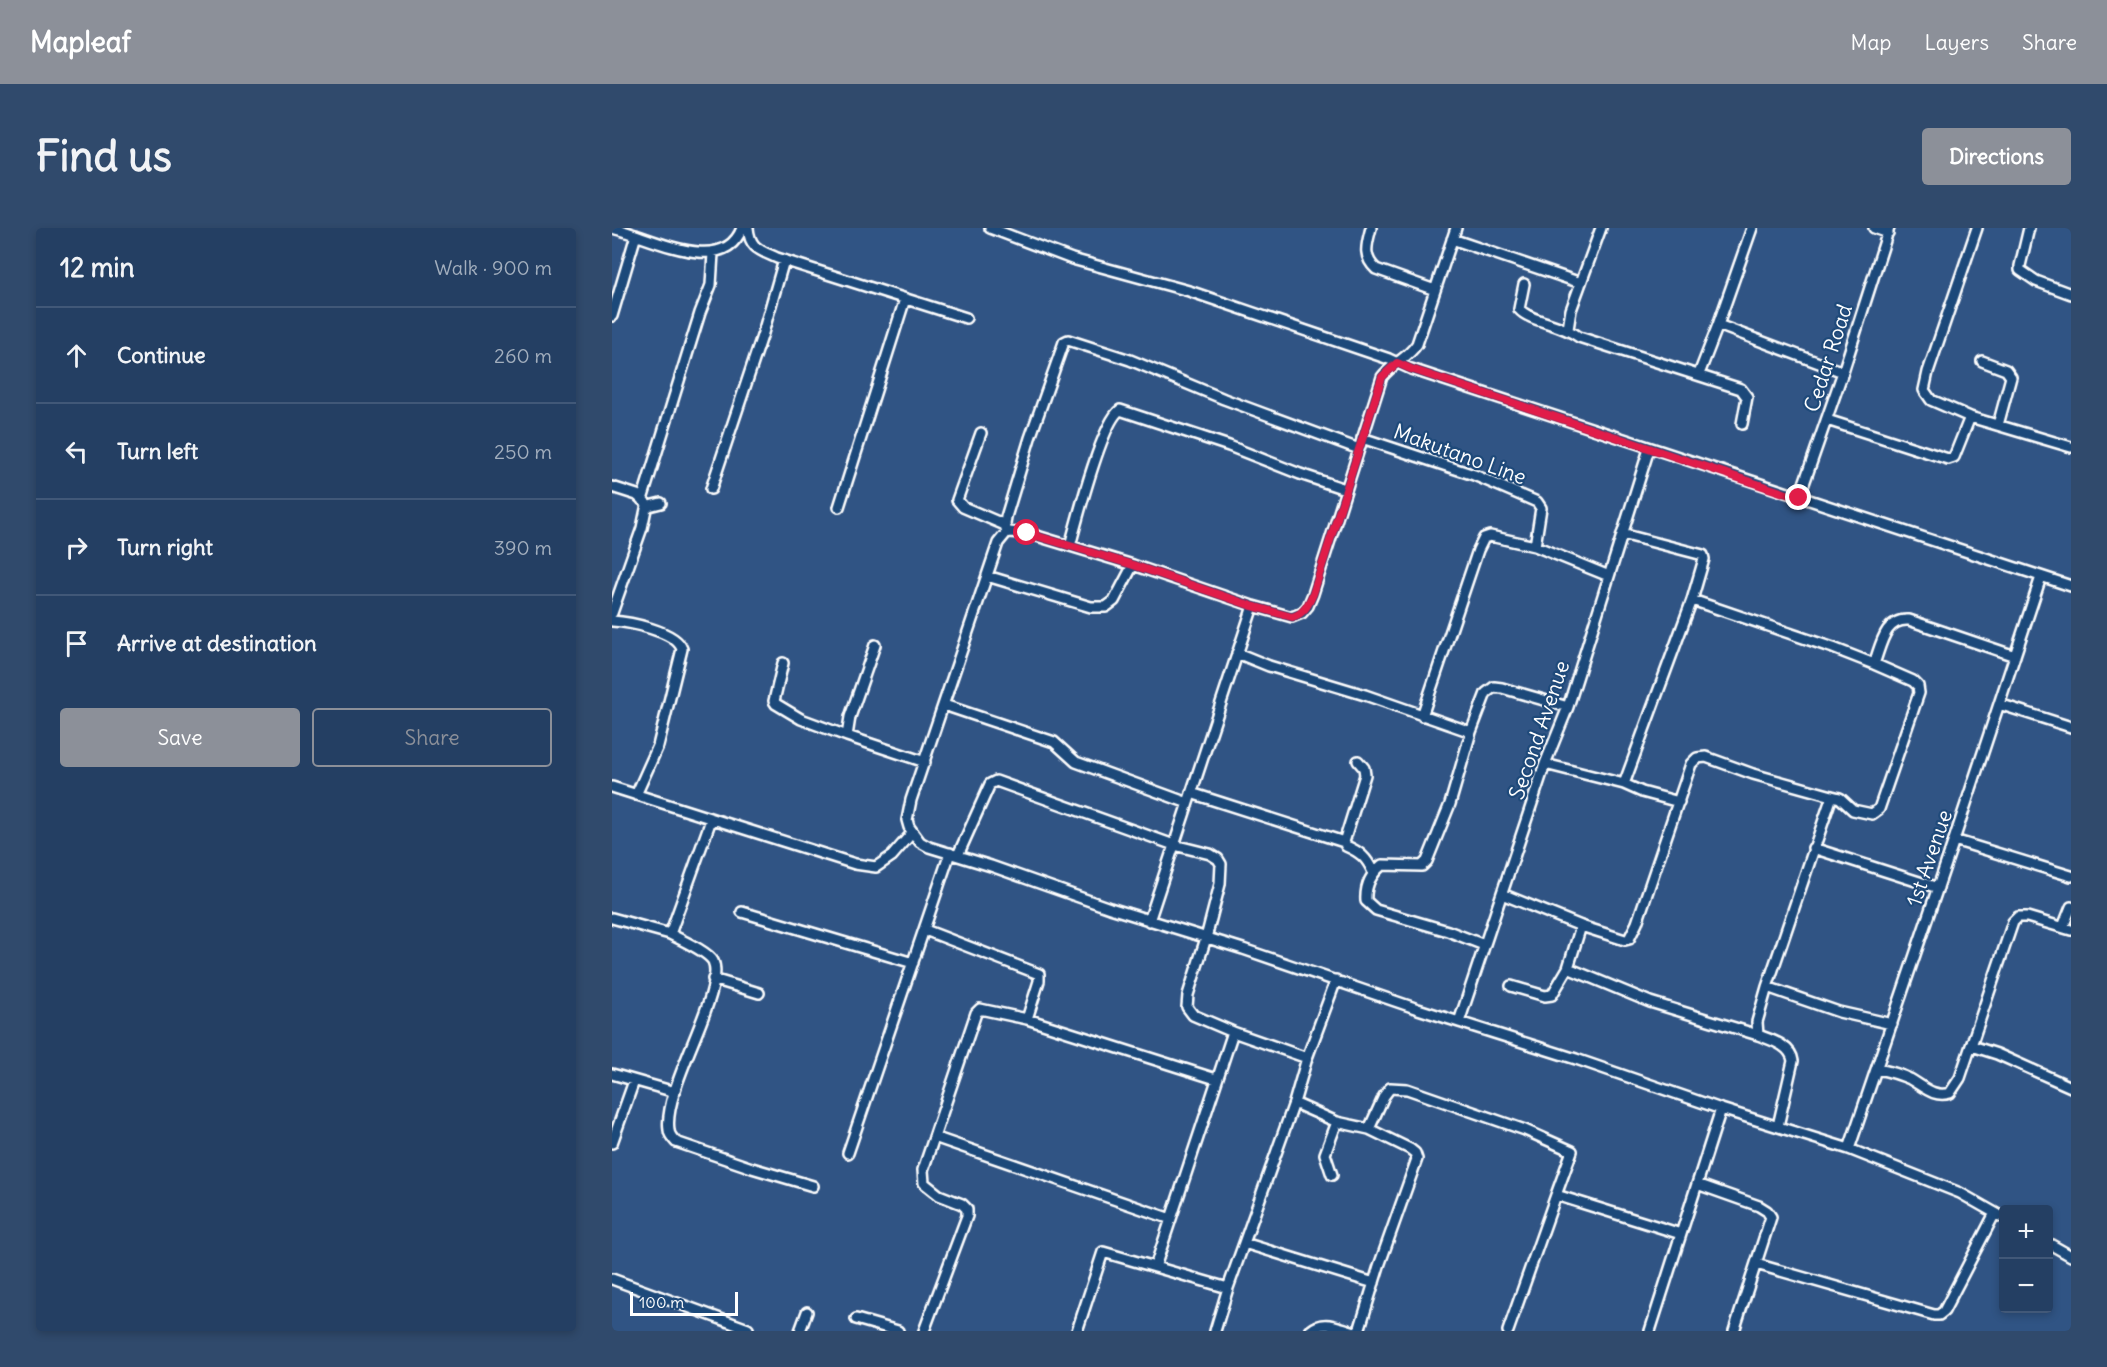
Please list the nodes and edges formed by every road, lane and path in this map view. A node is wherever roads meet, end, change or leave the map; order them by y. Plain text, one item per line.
1 (612, 228) edge
2 (742, 228) edge
3 (748, 228) edge
4 (990, 228) edge
5 (1371, 228) edge
6 (1456, 228) edge
7 (1601, 228) edge
8 (1752, 228) edge
9 (1874, 228) edge
10 (1977, 228) edge
11 (2029, 228) edge
12 (1888, 230) edge
13 (636, 235) junction
14 (1452, 239) junction
15 (712, 253) junction
16 (783, 260) junction
17 (1581, 283) junction
18 (1524, 284) dead end
19 (1435, 290) junction
20 (2071, 294) edge
21 (905, 299) junction
22 (612, 316) edge
23 (966, 318) dead end
24 (1718, 325) junction
25 (1568, 329) junction
26 (1982, 362) dead end
27 (1397, 363) junction
28 (1843, 372) junction
29 (1699, 374) junction
30 (1970, 417) junction
31 (1827, 420) junction
32 (1742, 424) dead end
33 (1998, 425) junction
34 (981, 433) dead end
35 (1362, 438) junction
36 (2071, 447) edge
37 (1649, 448) junction
38 (1359, 449) junction
39 (612, 487) edge
40 (711, 489) dead end
41 (1345, 489) junction
42 (1799, 498) junction
43 (646, 503) junction
44 (661, 503) dead end
45 (838, 507) dead end
46 (1006, 529) junction
47 (1622, 534) junction
48 (1070, 546) junction
49 (1535, 546) junction
50 (1133, 565) junction
51 (987, 576) junction
52 (1609, 576) junction
53 (2041, 577) junction
54 (2071, 586) edge
55 (1692, 600) junction
56 (1252, 606) junction
57 (612, 613) edge
58 (612, 621) edge
59 (875, 645) dead end
60 (1237, 653) junction
61 (2015, 656) junction
62 (783, 663) dead end
63 (1874, 664) junction
64 (1999, 704) junction
65 (944, 705) junction
66 (1568, 707) junction
67 (1422, 716) junction
68 (2071, 727) edge
69 (1471, 732) junction
70 (847, 736) junction
71 (1358, 761) dead end
72 (925, 762) junction
73 (1545, 764) junction
74 (1624, 784) junction
75 (612, 788) edge
76 (636, 795) junction
77 (1832, 796) junction
78 (1190, 798) junction
79 (1679, 802) junction
80 (711, 820) junction
81 (912, 833) junction
82 (1954, 840) junction
83 (1344, 842) junction
84 (1174, 845) junction
85 (1813, 848) junction
86 (954, 854) junction
87 (1373, 872) junction
88 (2071, 876) edge
89 (1938, 888) junction
90 (1502, 894) junction
91 (2071, 907) edge
92 (742, 912) dead end
93 (612, 918) edge
94 (1149, 921) junction
95 (1581, 926) junction
96 (2067, 929) edge
97 (925, 930) junction
98 (670, 934) junction
99 (1206, 938) junction
100 (1484, 945) junction
101 (913, 963) junction
102 (1568, 968) junction
103 (713, 979) junction
104 (1336, 980) junction
105 (1511, 986) dead end
106 (1767, 987) junction
107 (759, 993) dead end
108 (1027, 1019) junction
109 (1459, 1022) junction
110 (1892, 1024) junction
111 (1233, 1032) junction
112 (1758, 1035) junction
113 (1972, 1046) junction
114 (1307, 1058) junction
115 (1877, 1069) junction
116 (612, 1074) edge
117 (1216, 1079) junction
118 (634, 1081) junction
119 (2071, 1088) edge
120 (675, 1092) junction
121 (1294, 1103) junction
122 (1721, 1109) junction
123 (1337, 1122) junction
124 (1778, 1126) junction
125 (1369, 1129) junction
126 (934, 1137) junction
127 (612, 1143) edge
128 (1849, 1149) junction
129 (848, 1153) dead end
130 (1332, 1175) dead end
131 (1697, 1184) junction
132 (813, 1186) dead end
133 (1556, 1195) junction
134 (1999, 1215) edge
135 (1171, 1220) junction
136 (1681, 1234) junction
137 (1244, 1243) junction
138 (2053, 1246) edge
139 (2071, 1256) edge
140 (1756, 1264) junction
141 (1155, 1267) junction
142 (612, 1279) edge
143 (1374, 1283) junction
144 (1228, 1288) junction
145 (807, 1312) dead end
146 (856, 1319) dead end
147 (748, 1329) dead end
148 (800, 1331) edge
149 (898, 1331) edge
150 (924, 1331) edge
151 (1077, 1331) edge
152 (1215, 1331) edge
153 (1310, 1331) edge
154 (1352, 1331) edge
155 (1359, 1331) edge
156 (1508, 1331) edge
157 (1650, 1331) edge
158 (1734, 1331) edge

1 - 13 street
2 - 15 street
3 - 16 street
4 - 27 street
5 - 19 street
6 - 14 street
7 - 17 street
8 - 24 street
9 - 12 street
10 - 30 street
11 - 20 street
12 - 28 street, Cedar Road
13 - 15 street
13 - 22 street
14 - 17 street
14 - 19 street
15 - 43 street
16 - 21 street
16 - 40 street
17 - 25 street
18 - 25 street
19 - 27 street
21 - 23 street
21 - 45 street
24 - 28 street
24 - 29 street
25 - 29 street
26 - 33 street
27 - 35 street
27 - 37 street
28 - 31 street, Cedar Road
29 - 32 street
30 - 31 street
30 - 33 street
31 - 42 street, Cedar Road
33 - 36 street
34 - 46 street
35 - 38 street
35 - 49 street, Makutano Line
37 - 42 street
37 - 47 street, Second Avenue
38 - 41 street
38 - 46 street
39 - 43 street
41 - 48 street
41 - 56 street
42 - 53 street
43 - 44 street
43 - 57 street
46 - 48 street
46 - 51 street
47 - 52 street, Second Avenue
47 - 55 street
48 - 50 street
49 - 52 street
49 - 67 street
50 - 51 street
50 - 56 street
51 - 65 street
52 - 66 street, Second Avenue
53 - 54 street
53 - 61 street, 1st Avenue
55 - 63 street
55 - 74 street
56 - 60 street
58 - 76 street
59 - 70 street
60 - 67 street
60 - 78 street
61 - 63 street
61 - 64 street, 1st Avenue
62 - 70 street
63 - 77 street
64 - 68 street
64 - 82 street, 1st Avenue
65 - 72 street
65 - 78 street
66 - 69 street
66 - 73 street, Second Avenue
67 - 69 street
69 - 87 street
70 - 72 street
71 - 83 street
72 - 81 street
73 - 74 street
73 - 90 street, Second Avenue
74 - 79 street
75 - 76 street
76 - 80 street
77 - 79 street
77 - 85 street
78 - 83 street
78 - 84 street
79 - 95 street
80 - 81 street
80 - 98 street
81 - 86 street
82 - 88 street
82 - 89 street, 1st Avenue
83 - 87 street
84 - 86 street
84 - 94 street
84 - 99 street
85 - 89 street
85 - 106 street
86 - 94 street
86 - 97 street
87 - 100 street
89 - 110 street, 1st Avenue
90 - 95 street
90 - 100 street, Second Avenue
91 - 96 street
92 - 101 street
93 - 98 street
94 - 99 street
95 - 102 street
96 - 113 street
97 - 101 street
97 - 108 street
98 - 103 street
99 - 104 street
99 - 111 street
100 - 109 street, Second Avenue
101 - 129 street
102 - 105 street
102 - 112 street
103 - 107 street
103 - 120 street
104 - 109 street
104 - 114 street
106 - 110 street
106 - 112 street
108 - 117 street
108 - 126 street
109 - 122 street
110 - 115 street, 1st Avenue
111 - 114 street
111 - 117 street
112 - 124 street
113 - 115 street
113 - 119 street
114 - 121 street
115 - 128 street, 1st Avenue
116 - 118 street
117 - 135 street
118 - 120 street
118 - 127 street
120 - 132 street
121 - 123 street
121 - 137 street
122 - 124 street
122 - 131 street
123 - 125 street
123 - 130 street
124 - 128 street
125 - 133 street
125 - 143 street
126 - 135 street
126 - 150 street
128 - 134 street
131 - 136 street
131 - 140 street
133 - 136 street
133 - 156 street
134 - 140 street
135 - 141 street
136 - 157 street
137 - 143 street
137 - 144 street
138 - 139 street
140 - 158 street
141 - 144 street
141 - 151 street
142 - 147 street
143 - 155 street
144 - 152 street
145 - 148 street
146 - 149 street
153 - 154 street

